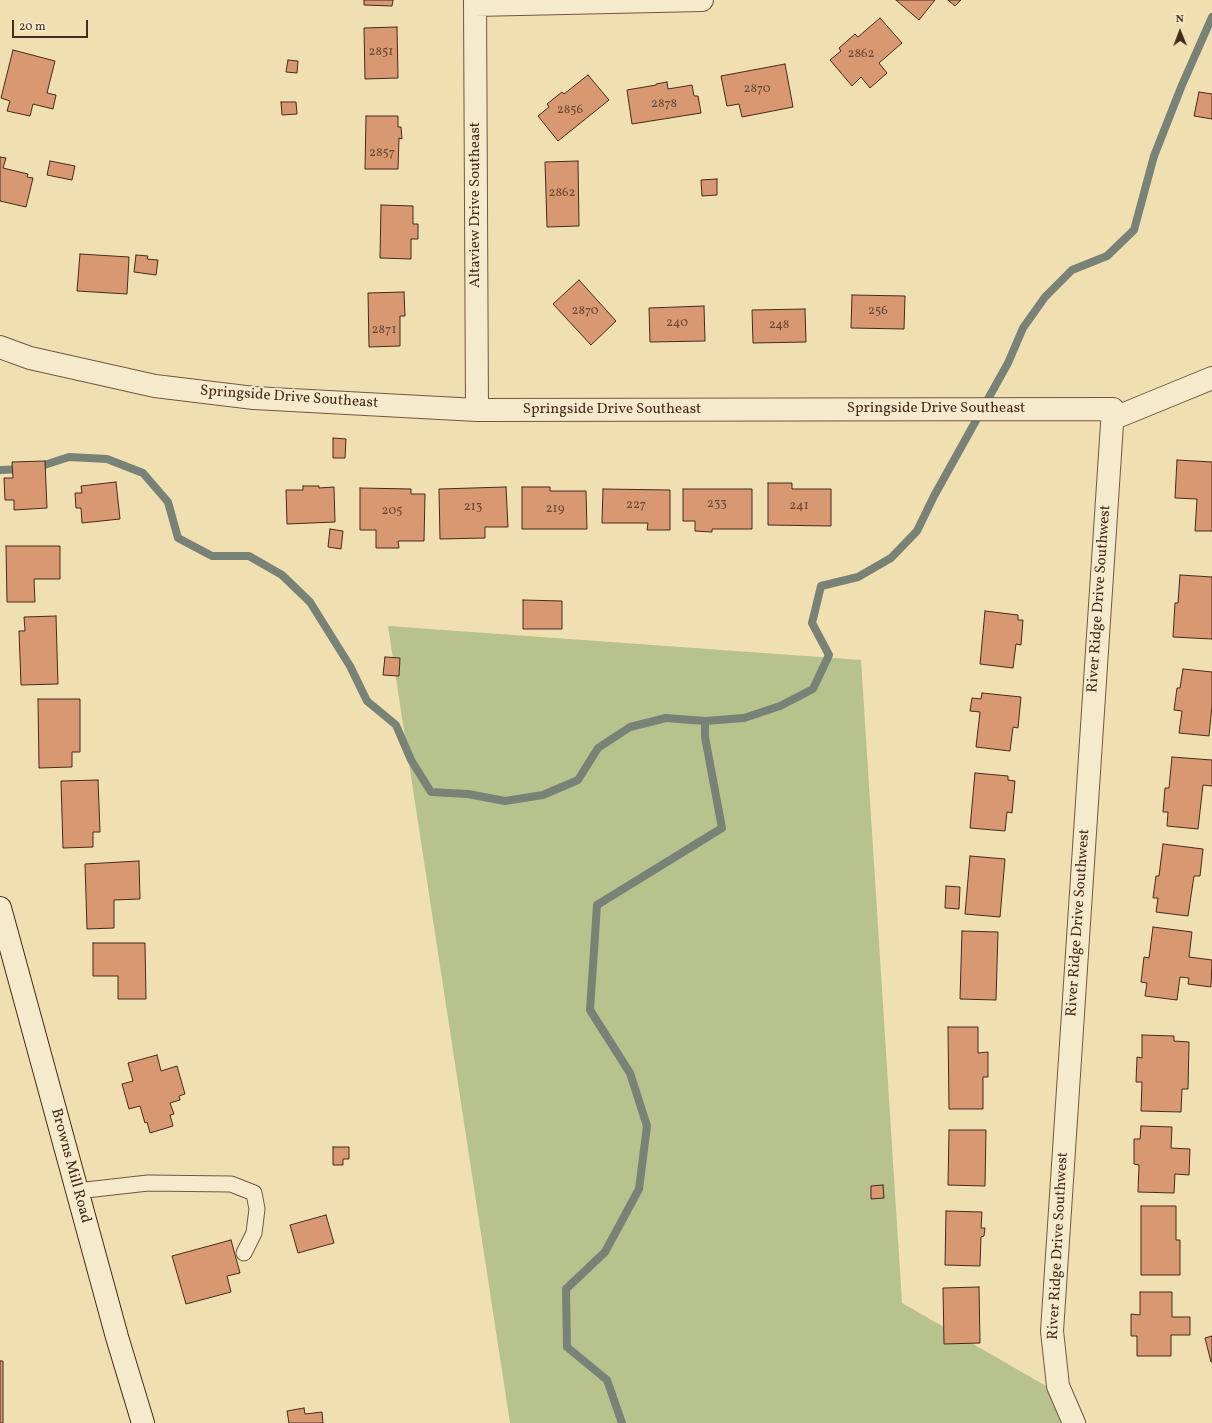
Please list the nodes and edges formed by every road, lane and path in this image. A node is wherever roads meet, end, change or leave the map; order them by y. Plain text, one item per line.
1 (702, 0) edge
2 (475, 2) edge
3 (0, 347) edge
4 (1212, 378) edge
5 (477, 410) junction
6 (1112, 419) junction
7 (1, 913) edge
8 (77, 1191) junction
9 (244, 1253) dead end
10 (143, 1423) edge
11 (1074, 1423) edge

1 - 2 street
2 - 5 street, Altaview Drive Southeast
3 - 5 street, Springside Drive Southeast
4 - 6 street
5 - 6 street, Springside Drive Southeast
6 - 11 street, River Ridge Drive Southwest
7 - 8 street, Browns Mill Road
8 - 9 lane
8 - 10 street, Browns Mill Road

